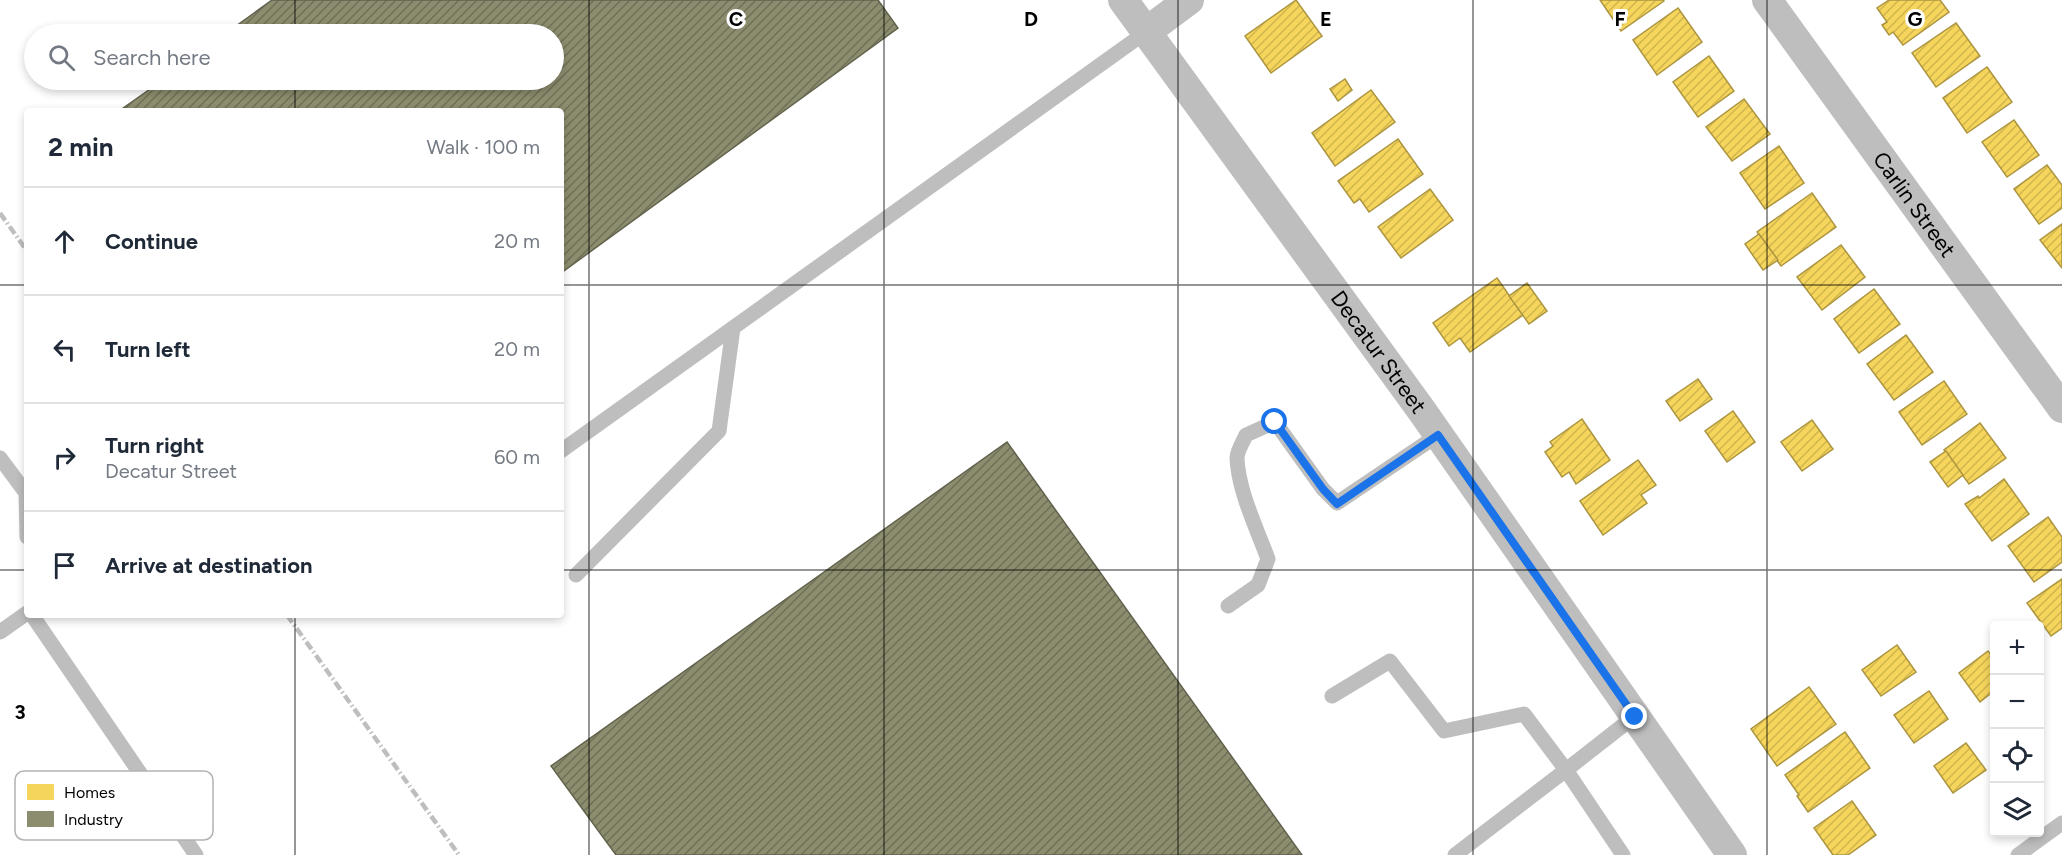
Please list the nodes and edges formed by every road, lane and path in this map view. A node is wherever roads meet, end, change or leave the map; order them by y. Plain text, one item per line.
1 (1123, 0) edge
2 (1190, 0) edge
3 (1767, 0) edge
4 (1146, 32) junction
5 (733, 328) junction
6 (2062, 408) edge
7 (1438, 435) junction
8 (564, 449) edge
9 (0, 458) edge
10 (24, 490) edge
11 (576, 575) dead end
12 (1228, 606) dead end
13 (24, 614) edge
14 (34, 618) edge
15 (0, 632) edge
16 (1332, 696) dead end
17 (1635, 717) junction
18 (1566, 770) junction
19 (139, 771) edge
20 (2062, 823) edge
21 (186, 840) edge
22 (196, 855) edge
23 (1455, 855) edge
24 (1623, 855) edge
25 (1732, 855) edge
26 (2018, 855) edge

1 - 4 street, Decatur Street
2 - 4 street
3 - 6 street, Carlin Street
4 - 5 lane
4 - 7 street, Decatur Street
5 - 8 lane
5 - 11 lane
7 - 12 lane
7 - 17 street, Decatur Street
9 - 10 lane
13 - 15 lane
14 - 19 lane
16 - 18 lane
17 - 18 lane
17 - 25 street, Decatur Street
18 - 23 lane
18 - 24 lane
20 - 26 lane
21 - 22 lane

